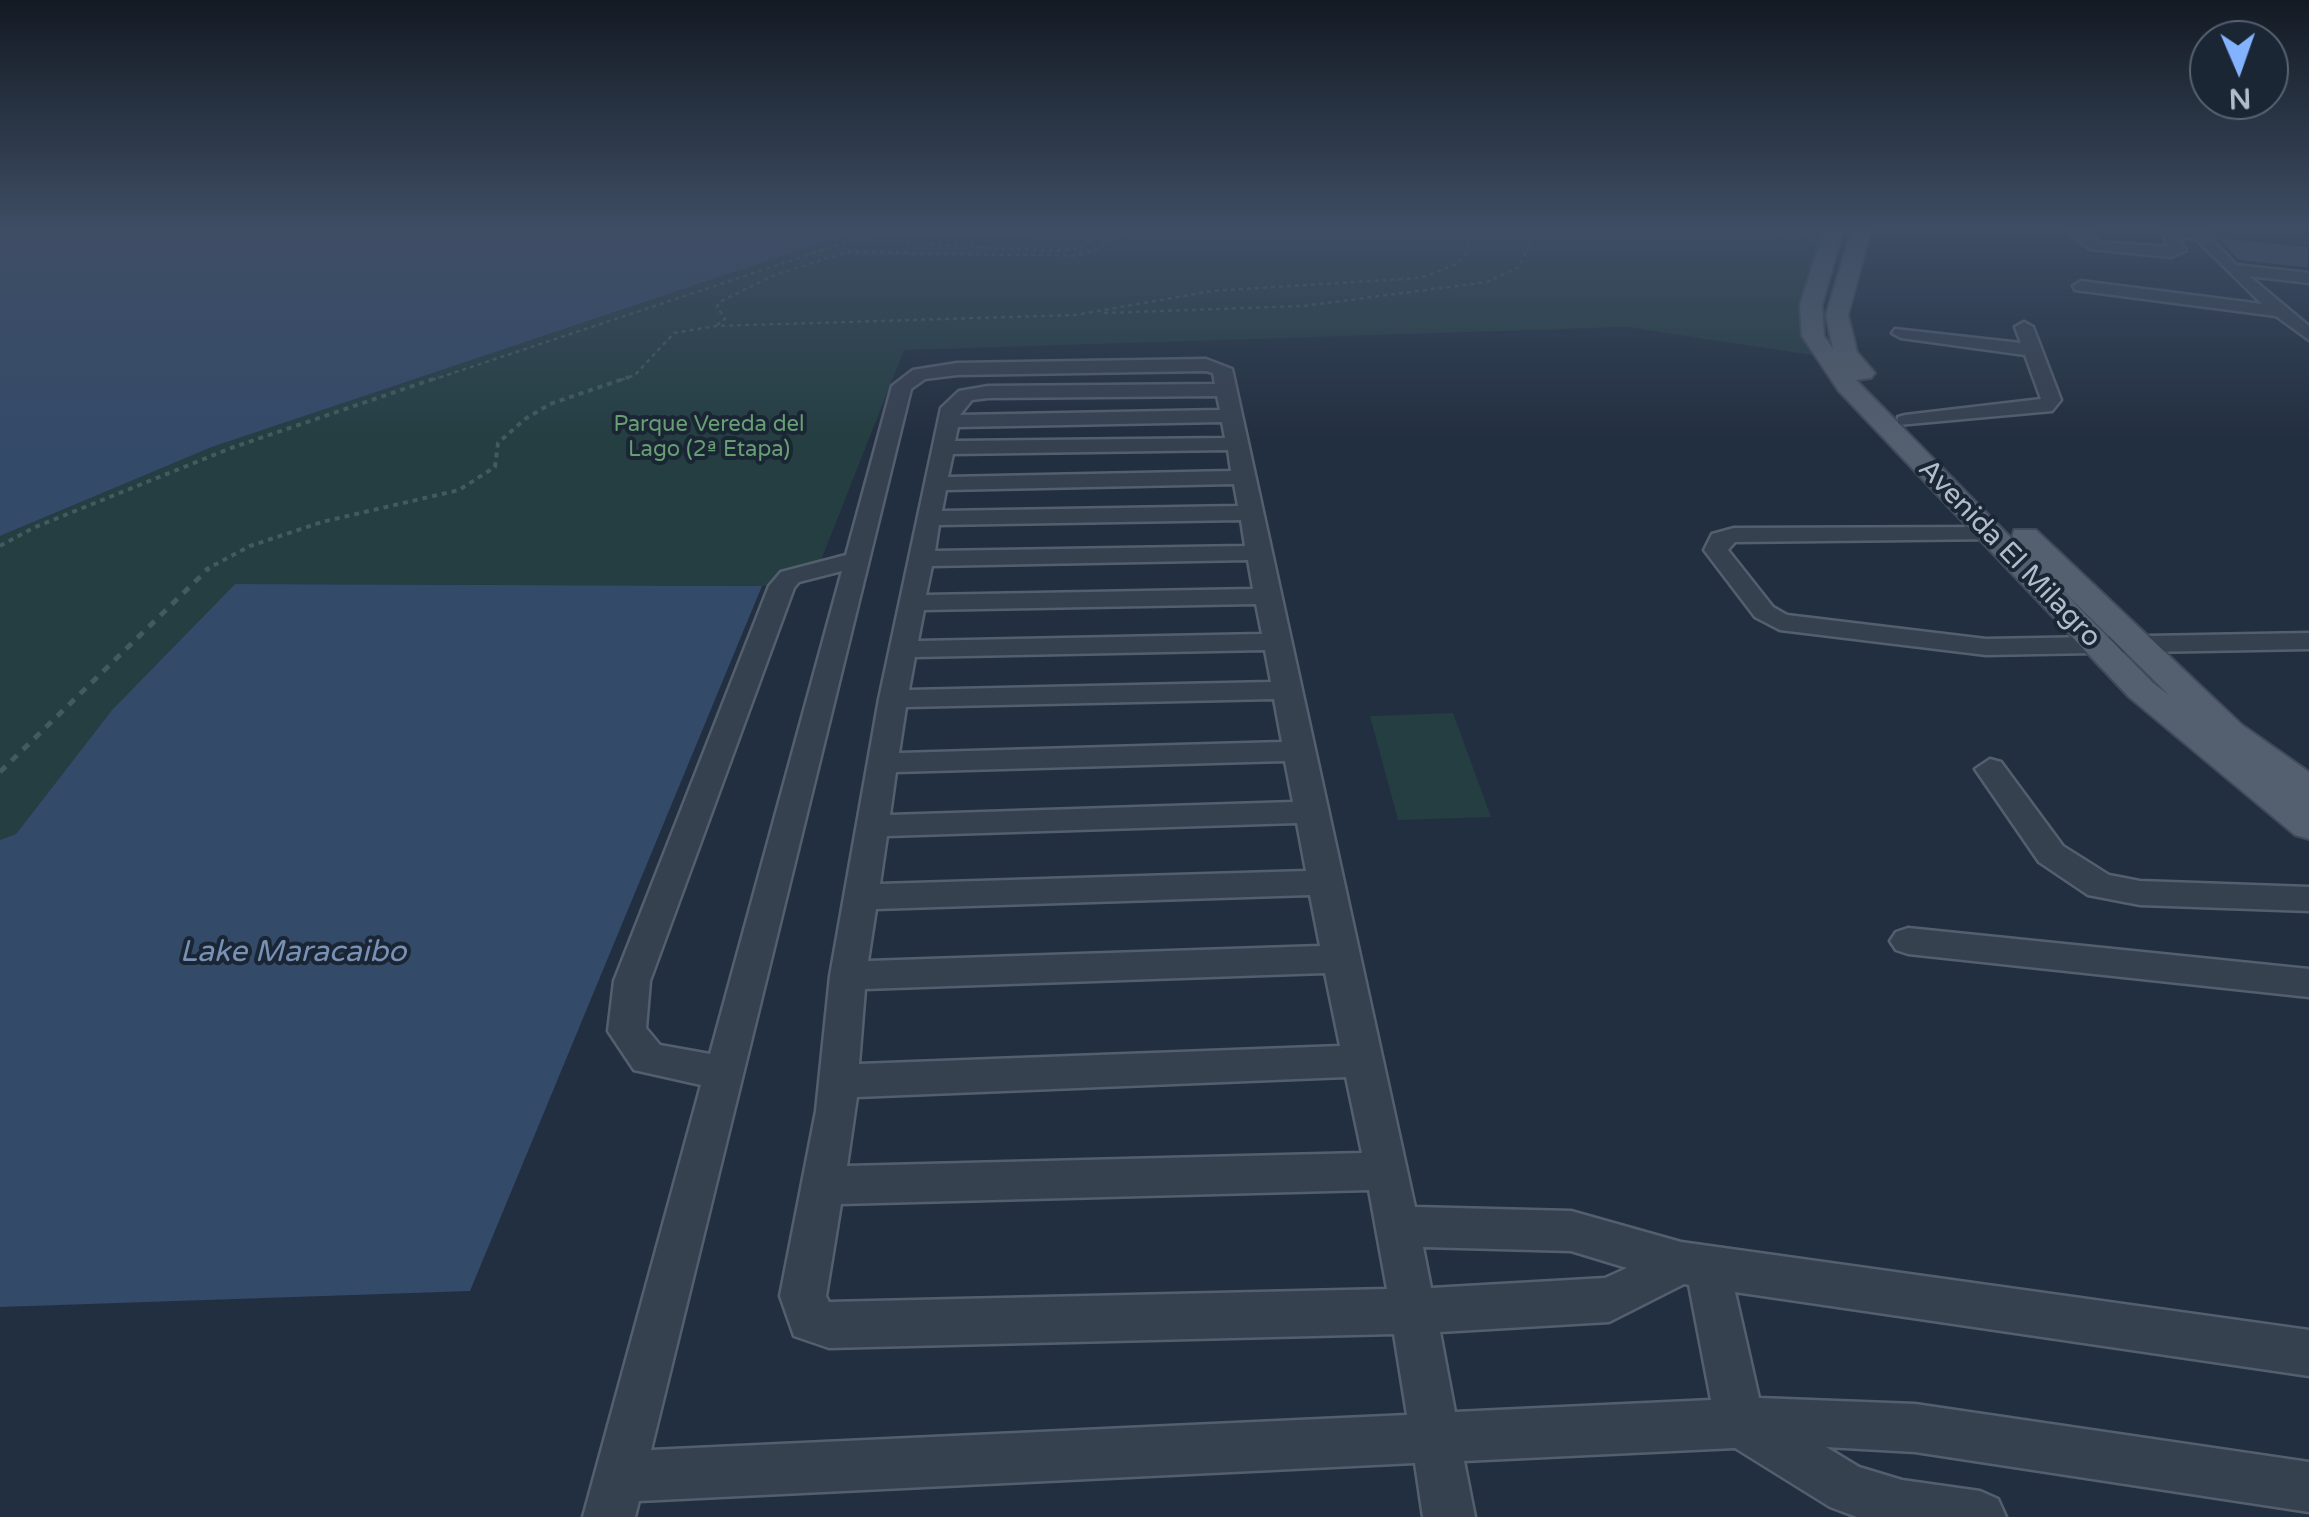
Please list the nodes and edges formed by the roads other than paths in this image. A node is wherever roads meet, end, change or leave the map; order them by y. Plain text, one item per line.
1 (1812, 300) edge
2 (1841, 300) edge
3 (2189, 300) edge
4 (2265, 300) edge
5 (2278, 311) junction
6 (2024, 327) dead end
7 (1901, 333) dead end
8 (2309, 335) edge
9 (2033, 350) junction
10 (1232, 417) junction
11 (1905, 422) junction
12 (938, 468) junction
13 (1244, 478) junction
14 (1251, 513) junction
15 (1990, 534) junction
16 (1259, 553) junction
17 (920, 559) junction
18 (856, 560) junction
19 (1268, 596) junction
20 (912, 603) junction
21 (2309, 640) edge
22 (1277, 642) junction
23 (2097, 646) junction
24 (2140, 646) junction
25 (902, 649) junction
26 (1287, 690) junction
27 (893, 699) junction
28 (1299, 752) junction
29 (884, 764) junction
30 (1990, 769) dead end
31 (2309, 792) edge
32 (1312, 812) junction
33 (2309, 824) edge
34 (873, 826) junction
35 (1326, 882) junction
36 (862, 897) junction
37 (2309, 899) edge
38 (1908, 941) dead end
39 (1340, 959) junction
40 (848, 976) junction
41 (2309, 984) edge
42 (1362, 1061) junction
43 (724, 1074) junction
44 (840, 1081) junction
45 (1384, 1171) junction
46 (820, 1186) junction
47 (1398, 1226) junction
48 (1694, 1266) junction
49 (1412, 1311) junction
50 (2309, 1353) edge
51 (1740, 1423) junction
52 (1437, 1438) junction
53 (2309, 1487) edge
54 (614, 1497) edge
55 (1449, 1517) edge
56 (1980, 1517) edge

1 - 15 main road, Avenida El Milagro
2 - 11 main road, Avenida El Milagro
3 - 5 street
4 - 5 street
5 - 8 street
6 - 9 street
7 - 9 street
9 - 11 street
10 - 12 street
10 - 12 street
10 - 13 street
10 - 18 street
11 - 24 main road, Avenida El Milagro
12 - 13 street
12 - 14 street
12 - 17 street
13 - 14 street
14 - 16 street
15 - 23 main road, Avenida El Milagro
15 - 23 street
16 - 17 street
16 - 19 street
17 - 20 street
18 - 43 street
18 - 43 street
19 - 20 street
19 - 22 street
20 - 25 street
21 - 24 street
22 - 25 street
22 - 26 street
23 - 24 street
23 - 33 main road, Avenida El Milagro
24 - 31 main road, Avenida El Milagro
25 - 27 street
26 - 27 street
26 - 28 street
27 - 29 street
28 - 29 street
28 - 32 street
29 - 34 street
30 - 37 street
32 - 34 street
32 - 35 street
34 - 36 street
35 - 36 street
35 - 39 street
36 - 40 street
38 - 41 street
39 - 40 street
39 - 42 street
40 - 44 street
42 - 44 street
42 - 45 street
43 - 54 street
44 - 46 street
45 - 46 street
45 - 47 street
46 - 49 street
47 - 48 street
47 - 49 street
48 - 49 street
48 - 50 street
48 - 51 street
49 - 52 street
51 - 52 street
51 - 53 street
51 - 56 street
52 - 54 street
52 - 55 street

